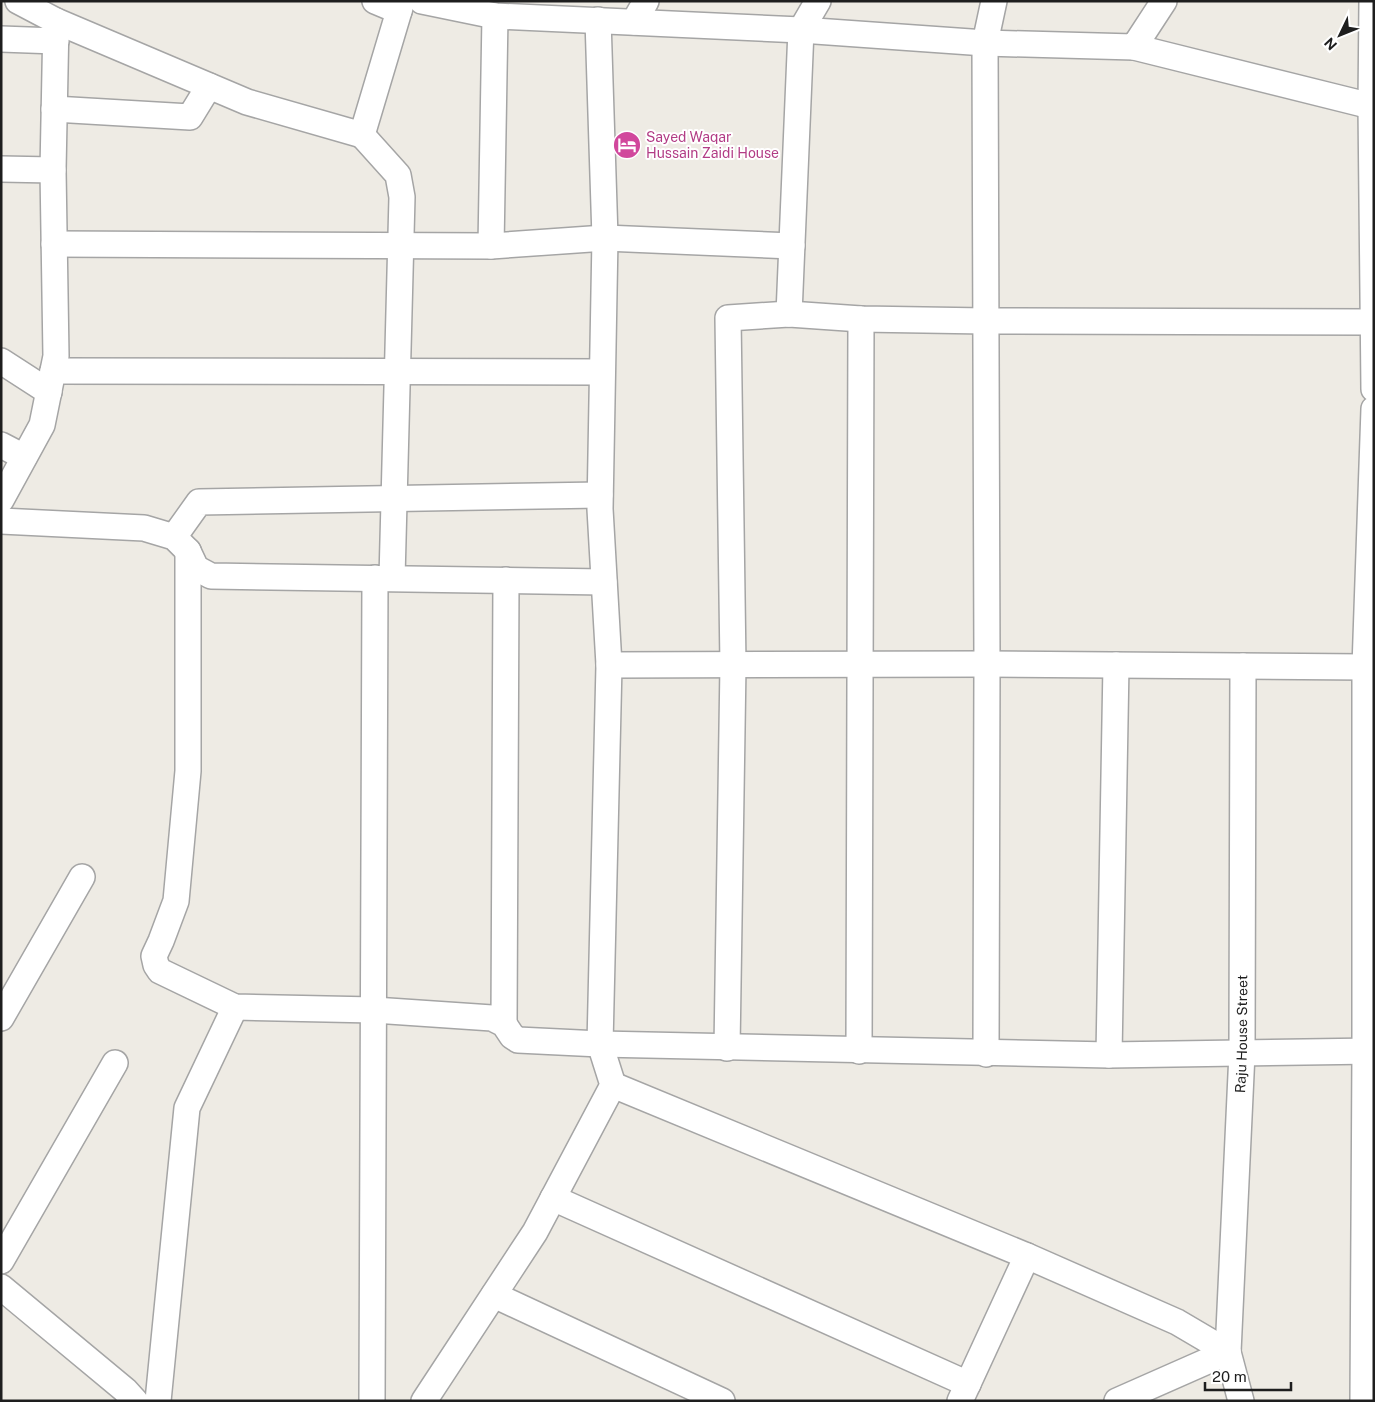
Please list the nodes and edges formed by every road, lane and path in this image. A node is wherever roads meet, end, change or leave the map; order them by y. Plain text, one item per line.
1 (18, 1) edge
2 (375, 1) edge
3 (422, 1) edge
4 (818, 1) edge
5 (994, 1) edge
6 (1164, 1) edge
7 (1372, 1) edge
8 (400, 6) edge
9 (468, 6) edge
10 (640, 12) edge
11 (495, 16) junction
12 (598, 20) junction
13 (800, 30) junction
14 (56, 31) junction
15 (1, 38) edge
16 (985, 43) junction
17 (1134, 47) junction
18 (209, 86) junction
19 (1371, 106) junction
20 (54, 109) junction
21 (362, 135) junction
22 (1, 169) edge
23 (53, 170) junction
24 (604, 238) junction
25 (54, 244) junction
26 (400, 246) junction
27 (491, 246) junction
28 (792, 246) junction
29 (789, 314) junction
30 (861, 319) junction
31 (986, 321) junction
32 (1373, 322) edge
33 (1, 361) edge
34 (602, 372) junction
35 (397, 373) junction
36 (51, 381) junction
37 (1374, 389) edge
38 (1374, 409) edge
39 (1, 445) edge
40 (24, 457) junction
41 (600, 496) junction
42 (394, 499) junction
43 (1, 500) edge
44 (1, 520) edge
45 (181, 544) junction
46 (384, 578) junction
47 (506, 580) junction
48 (604, 582) junction
49 (859, 664) junction
50 (987, 664) junction
51 (609, 665) junction
52 (733, 665) junction
53 (1116, 665) junction
54 (1243, 666) junction
55 (1365, 667) junction
56 (82, 877) dead end
57 (235, 1007) junction
58 (374, 1010) junction
59 (1, 1018) edge
60 (504, 1024) junction
61 (600, 1044) junction
62 (727, 1048) junction
63 (859, 1051) junction
64 (1370, 1051) edge
65 (1242, 1053) junction
66 (986, 1054) junction
67 (1109, 1055) junction
68 (115, 1063) dead end
69 (613, 1085) junction
70 (553, 1198) junction
71 (1027, 1256) junction
72 (1, 1261) edge
73 (1, 1287) edge
74 (494, 1295) junction
75 (1228, 1352) junction
76 (964, 1392) edge
77 (433, 1398) edge
78 (135, 1401) edge
79 (158, 1401) edge
80 (372, 1401) edge
81 (722, 1401) edge
82 (1117, 1401) edge
83 (1241, 1401) edge
84 (1363, 1401) edge

1 - 14 street
2 - 8 street
3 - 9 street
4 - 13 street
5 - 16 street
6 - 17 street
7 - 19 street
8 - 21 street
9 - 11 street
10 - 12 street
10 - 13 street
11 - 12 street
11 - 27 street
12 - 24 street
13 - 16 street
13 - 28 street
14 - 15 street
14 - 18 street
14 - 20 street
16 - 17 street
16 - 31 street
17 - 19 street
18 - 20 street
18 - 21 street
19 - 32 street
20 - 23 street
21 - 26 street
22 - 23 street
23 - 25 street
24 - 27 street
24 - 28 street
24 - 34 street
25 - 26 street
25 - 36 street
26 - 27 street
26 - 35 street
28 - 29 street
29 - 30 street
29 - 52 street
30 - 31 street
30 - 49 street
31 - 32 street
31 - 50 street
32 - 37 street
33 - 36 street
34 - 35 street
34 - 41 street
35 - 36 street
35 - 42 street
36 - 40 street
38 - 55 street
39 - 40 street
40 - 43 street
41 - 42 street
41 - 48 street
42 - 45 street
42 - 46 street
44 - 45 street
45 - 46 street
45 - 57 street
46 - 47 street
46 - 58 street
47 - 48 street
47 - 60 street
48 - 51 street
49 - 50 street
49 - 52 street
49 - 63 street
50 - 53 street
50 - 66 street
51 - 52 street
51 - 61 street
52 - 62 street
53 - 54 street
53 - 67 street
54 - 55 street
54 - 65 street, Raju House Street
55 - 64 street
56 - 59 street
57 - 58 street
57 - 79 street
58 - 60 street
58 - 80 street
60 - 61 street
61 - 62 street
61 - 69 street
62 - 63 street
63 - 66 street
64 - 65 street
64 - 84 street
65 - 67 street
65 - 75 street, Raju House Street
66 - 67 street
68 - 72 street
69 - 70 street
69 - 71 street
70 - 74 street
70 - 76 street
71 - 75 street
71 - 76 street
73 - 78 street
74 - 77 street
74 - 81 street
75 - 82 street
75 - 83 street, Raju House Street

